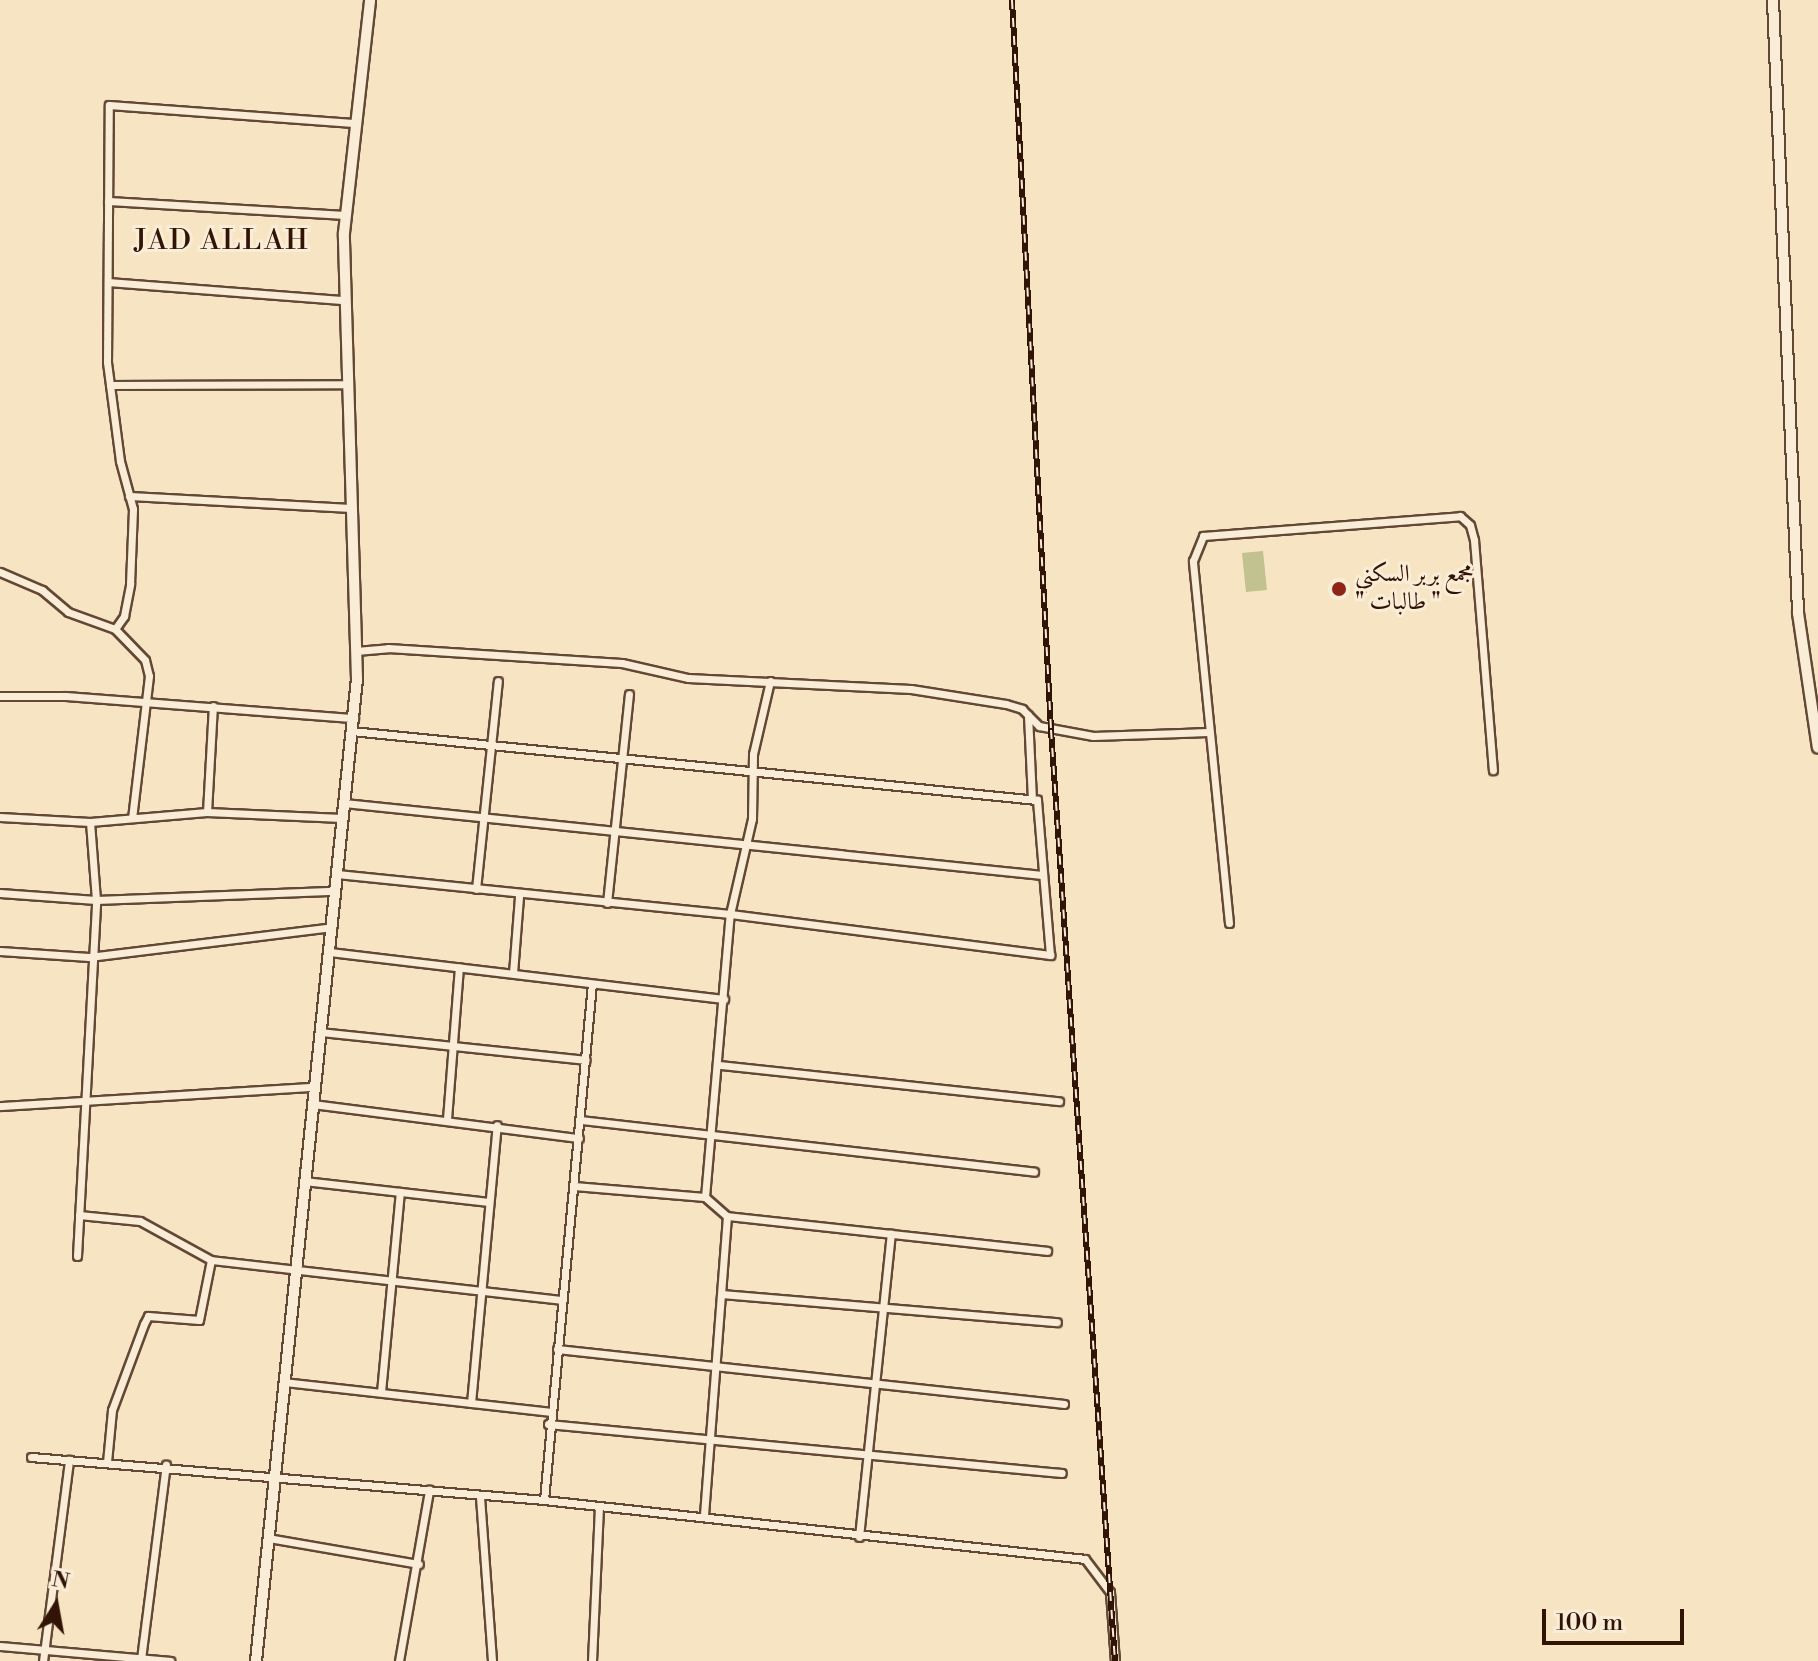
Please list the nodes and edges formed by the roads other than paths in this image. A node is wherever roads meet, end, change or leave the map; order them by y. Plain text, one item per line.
1 (370, 0) edge
2 (1773, 0) edge
3 (356, 123) junction
4 (108, 201) junction
5 (346, 215) junction
6 (108, 282) junction
7 (344, 300) junction
8 (347, 384) junction
9 (110, 385) junction
10 (129, 496) junction
11 (352, 508) junction
12 (0, 572) edge
13 (115, 629) junction
14 (356, 651) junction
15 (498, 681) dead end
16 (770, 681) junction
17 (629, 694) dead end
18 (0, 696) edge
19 (144, 702) junction
20 (213, 706) junction
21 (1028, 715) junction
22 (354, 718) junction
23 (352, 731) junction
24 (1208, 732) junction
25 (492, 745) junction
26 (1818, 748) edge
27 (623, 757) junction
28 (753, 768) junction
29 (1493, 770) dead end
30 (1032, 799) junction
31 (344, 803) junction
32 (207, 812) junction
33 (484, 816) junction
34 (0, 817) edge
35 (132, 818) junction
36 (342, 818) junction
37 (90, 822) junction
38 (612, 829) junction
39 (747, 844) junction
40 (337, 874) junction
41 (1042, 875) junction
42 (476, 889) junction
43 (335, 891) junction
44 (0, 893) edge
45 (519, 896) junction
46 (96, 900) junction
47 (607, 903) junction
48 (730, 914) junction
49 (1229, 923) dead end
50 (332, 927) junction
51 (0, 951) edge
52 (329, 952) junction
53 (89, 957) junction
54 (459, 967) junction
55 (513, 973) junction
56 (592, 984) junction
57 (724, 999) junction
58 (320, 1032) junction
59 (454, 1047) junction
60 (586, 1060) junction
61 (720, 1065) junction
62 (314, 1087) junction
63 (84, 1100) junction
64 (1059, 1101) dead end
65 (312, 1104) junction
66 (0, 1106) edge
67 (447, 1119) junction
68 (581, 1120) junction
69 (497, 1125) junction
70 (711, 1135) junction
71 (579, 1138) junction
72 (1034, 1172) dead end
73 (304, 1181) junction
74 (574, 1186) junction
75 (400, 1192) junction
76 (705, 1197) junction
77 (489, 1202) junction
78 (79, 1215) junction
79 (727, 1216) junction
80 (891, 1234) junction
81 (1047, 1251) dead end
82 (77, 1256) dead end
83 (211, 1260) junction
84 (294, 1267) junction
85 (389, 1279) junction
86 (482, 1291) junction
87 (722, 1294) junction
88 (562, 1300) junction
89 (880, 1310) junction
90 (1057, 1322) dead end
91 (557, 1349) junction
92 (715, 1366) junction
93 (284, 1382) junction
94 (876, 1382) junction
95 (381, 1392) junction
96 (471, 1403) junction
97 (1064, 1404) dead end
98 (550, 1412) junction
99 (548, 1424) junction
100 (708, 1438) junction
101 (866, 1456) junction
102 (31, 1457) dead end
103 (69, 1460) junction
104 (107, 1462) junction
105 (166, 1465) junction
106 (1062, 1473) dead end
107 (275, 1475) junction
108 (429, 1490) junction
109 (480, 1497) junction
110 (544, 1500) junction
111 (599, 1507) junction
112 (704, 1517) junction
113 (859, 1537) junction
114 (267, 1538) junction
115 (419, 1564) junction
116 (0, 1646) edge
117 (44, 1650) junction
118 (141, 1659) junction
119 (43, 1661) edge
120 (170, 1661) edge
121 (256, 1661) edge
122 (399, 1661) edge
123 (492, 1661) edge
124 (592, 1661) edge
125 (1115, 1661) edge

1 - 3 street
2 - 26 street
3 - 4 street
3 - 5 street
4 - 5 street
4 - 6 street
5 - 7 street
6 - 7 street
6 - 9 street
7 - 8 street
8 - 9 street
8 - 11 street
9 - 10 street
10 - 11 street
10 - 13 street
11 - 14 street
12 - 13 street
13 - 19 street
14 - 16 street
14 - 22 street
15 - 25 street
16 - 21 street
16 - 28 street
17 - 27 street
18 - 19 street
19 - 20 street
19 - 35 street
20 - 22 street
20 - 32 street
21 - 24 street
21 - 30 street
22 - 23 street
23 - 25 street
23 - 31 street
24 - 29 street
24 - 49 street
25 - 27 street
25 - 33 street
27 - 28 street
27 - 38 street
28 - 30 street
28 - 39 street
30 - 41 street
31 - 33 street
31 - 36 street
32 - 35 street
32 - 36 street
33 - 38 street
33 - 42 street
34 - 37 street
35 - 37 street
36 - 40 street
37 - 46 street
38 - 39 street
38 - 47 street
39 - 41 street
39 - 48 street
40 - 42 street
40 - 43 street
41 - 48 street
42 - 45 street
43 - 46 street
43 - 50 street
44 - 46 street
45 - 47 street
45 - 55 street
46 - 53 street
47 - 48 street
48 - 57 street
50 - 52 street
50 - 53 street
51 - 53 street
52 - 54 street
52 - 58 street
53 - 63 street
54 - 55 street
54 - 59 street
55 - 56 street
56 - 57 street
56 - 60 street
57 - 61 street
58 - 59 street
58 - 62 street
59 - 60 street
59 - 67 street
60 - 68 street
61 - 64 street
61 - 70 street
62 - 63 street
62 - 65 street
63 - 66 street
63 - 78 street
65 - 67 street
65 - 73 street
67 - 69 street
68 - 70 street
68 - 71 street
69 - 71 street
69 - 77 street
70 - 72 street
70 - 76 street
71 - 74 street
73 - 75 street
73 - 84 street
74 - 76 street
74 - 88 street
75 - 77 street
75 - 85 street
76 - 79 street
77 - 86 street
78 - 82 street
78 - 83 street
79 - 80 street
79 - 87 street
80 - 81 street
80 - 89 street
83 - 84 street
83 - 104 street
84 - 85 street
84 - 93 street
85 - 86 street
85 - 95 street
86 - 88 street
86 - 96 street
87 - 89 street
87 - 92 street
88 - 91 street
89 - 90 street
89 - 94 street
91 - 92 street
91 - 98 street
92 - 94 street
92 - 100 street
93 - 95 street
93 - 107 street
94 - 97 street
94 - 101 street
95 - 96 street
96 - 98 street
98 - 99 street
99 - 100 street
99 - 110 street
100 - 101 street
100 - 112 street
101 - 106 street
101 - 113 street
102 - 103 street
103 - 104 street
103 - 117 street
104 - 105 street
105 - 107 street
105 - 118 street
107 - 108 street
107 - 114 street
108 - 109 street
108 - 115 street
109 - 110 street
109 - 123 street
110 - 111 street
111 - 112 street
111 - 124 street
112 - 113 street
113 - 125 street
114 - 115 street
114 - 121 street
115 - 122 street
116 - 117 street
117 - 118 street
117 - 119 street
118 - 120 street

